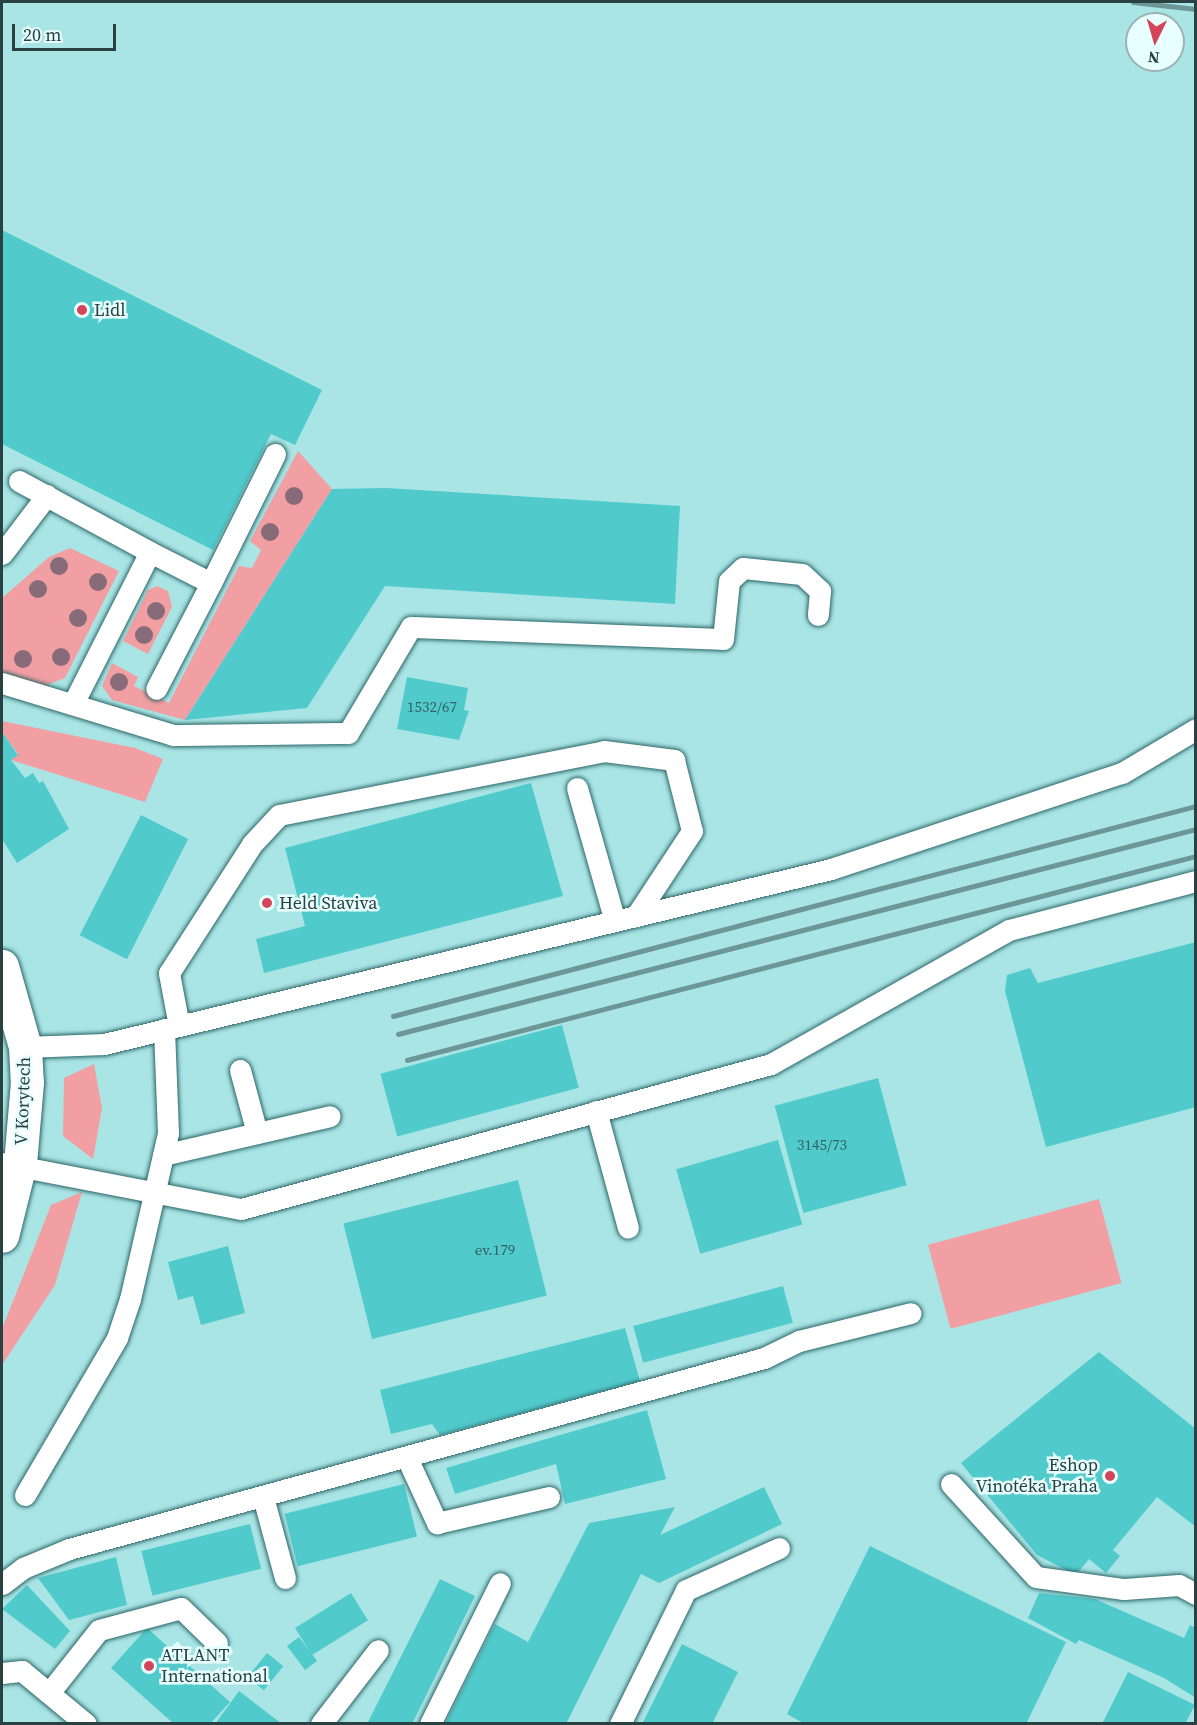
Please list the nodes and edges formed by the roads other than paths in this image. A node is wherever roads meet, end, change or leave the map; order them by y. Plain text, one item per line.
1 (275, 454) dead end
2 (19, 481) dead end
3 (46, 495) junction
4 (150, 552) junction
5 (2, 554) edge
6 (211, 583) junction
7 (818, 615) dead end
8 (2, 683) edge
9 (156, 689) dead end
10 (73, 704) junction
11 (1196, 729) edge
12 (577, 788) dead end
13 (1196, 881) edge
14 (636, 916) junction
15 (615, 921) junction
16 (2, 966) edge
17 (171, 1028) junction
18 (25, 1047) junction
19 (240, 1070) dead end
20 (596, 1112) junction
21 (330, 1116) dead end
22 (257, 1133) junction
23 (163, 1155) junction
24 (11, 1164) edge
25 (154, 1192) junction
26 (628, 1228) dead end
27 (2, 1236) edge
28 (911, 1312) dead end
29 (407, 1458) junction
30 (951, 1484) dead end
31 (25, 1495) dead end
32 (263, 1497) junction
33 (549, 1497) dead end
34 (779, 1548) dead end
35 (285, 1578) dead end
36 (500, 1583) dead end
37 (2, 1584) edge
38 (1196, 1594) edge
39 (217, 1643) dead end
40 (378, 1650) dead end
41 (2, 1673) edge
42 (49, 1693) junction
43 (86, 1724) edge
44 (321, 1724) edge
45 (430, 1724) edge
46 (620, 1724) edge

1 - 6 lane
2 - 3 lane
3 - 4 lane
3 - 5 lane
4 - 6 lane
4 - 10 lane
6 - 9 lane
7 - 10 lane
8 - 10 lane
11 - 14 lane
12 - 15 lane
13 - 20 lane
14 - 15 lane
14 - 17 lane
15 - 17 lane
16 - 18 street, V Korytech
17 - 18 lane
17 - 23 lane
18 - 24 street, V Korytech
19 - 22 lane
20 - 25 lane
20 - 26 lane
21 - 22 lane
22 - 23 lane
23 - 25 lane
24 - 25 lane
24 - 27 street, V Korytech
25 - 31 lane
28 - 29 lane
29 - 32 lane
29 - 33 lane
30 - 38 lane
32 - 35 lane
32 - 37 lane
34 - 46 lane
36 - 45 lane
39 - 42 lane
40 - 44 lane
41 - 42 lane
42 - 43 lane

